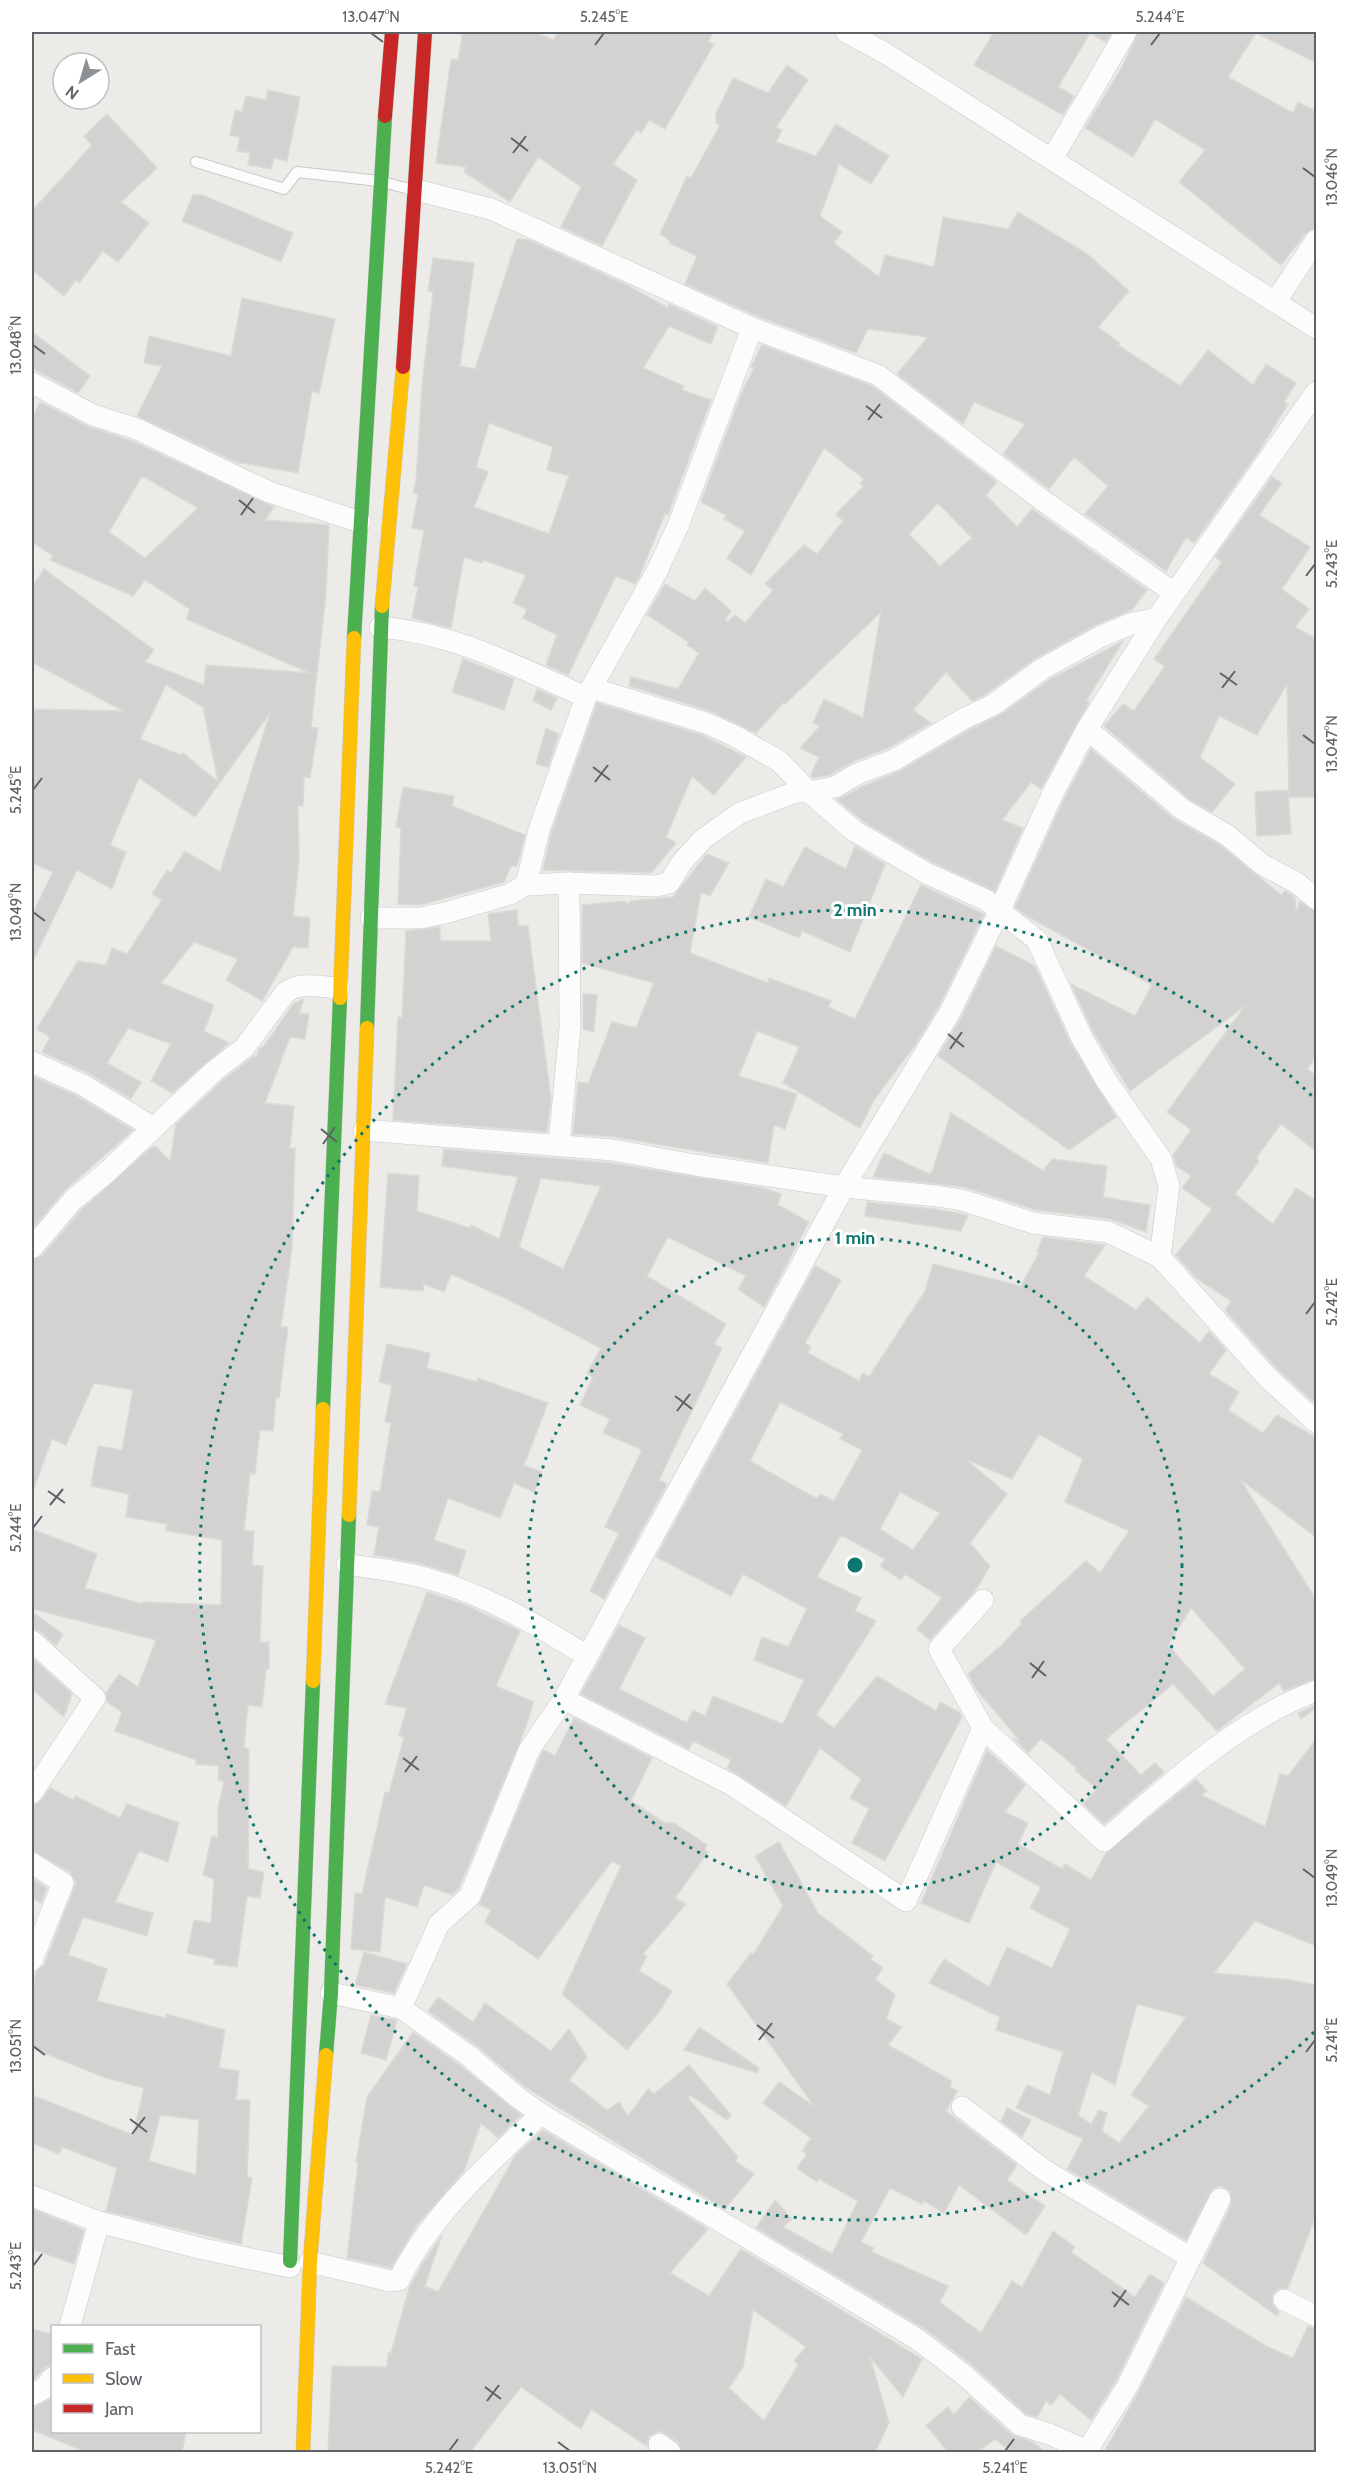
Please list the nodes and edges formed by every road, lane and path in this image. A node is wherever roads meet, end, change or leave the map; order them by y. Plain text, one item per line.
1 (392, 32) edge
2 (425, 32) edge
3 (846, 32) edge
4 (1126, 32) edge
5 (1052, 159) junction
6 (196, 162) dead end
7 (379, 181) junction
8 (416, 190) junction
9 (1317, 240) edge
10 (1276, 301) junction
11 (752, 328) junction
12 (1317, 328) edge
13 (32, 383) edge
14 (1317, 393) edge
15 (360, 522) junction
16 (1174, 593) junction
17 (1157, 618) junction
18 (380, 627) junction
19 (588, 693) junction
20 (1087, 729) junction
21 (809, 792) junction
22 (569, 883) junction
23 (526, 885) junction
24 (1317, 899) edge
25 (999, 912) junction
26 (371, 918) junction
27 (339, 988) junction
28 (32, 1062) edge
29 (154, 1128) junction
30 (364, 1130) junction
31 (559, 1144) junction
32 (844, 1187) junction
33 (32, 1248) edge
34 (1160, 1257) junction
35 (1317, 1422) edge
36 (347, 1564) junction
37 (983, 1600) dead end
38 (32, 1641) edge
39 (588, 1656) junction
40 (1317, 1691) edge
41 (564, 1699) junction
42 (983, 1728) junction
43 (32, 1793) edge
44 (32, 1863) edge
45 (32, 1960) edge
46 (331, 1993) junction
47 (401, 2008) junction
48 (962, 2108) dead end
49 (541, 2114) junction
50 (32, 2196) edge
51 (1220, 2199) dead end
52 (99, 2222) junction
53 (1191, 2258) junction
54 (297, 2269) junction
55 (1284, 2300) dead end
56 (1317, 2316) edge
57 (70, 2325) edge
58 (51, 2379) edge
59 (32, 2395) edge
60 (303, 2452) edge
61 (1087, 2452) edge

1 - 7 main road
2 - 8 main road
3 - 5 street
4 - 5 street
5 - 10 street
6 - 7 lane
7 - 8 lane
7 - 15 main road
8 - 11 street
8 - 18 main road
9 - 10 street
10 - 12 street
11 - 16 street
11 - 19 street
13 - 15 street
14 - 16 street
15 - 27 main road
16 - 17 street
17 - 20 street
17 - 21 street
18 - 19 street
18 - 26 main road
19 - 21 street
19 - 23 street
20 - 24 street
20 - 25 street
21 - 22 street
21 - 25 street
22 - 23 street
22 - 31 street
23 - 26 street
25 - 32 street
25 - 34 street
26 - 30 main road
27 - 29 street
27 - 54 main road
28 - 29 street
29 - 33 street
30 - 31 street
30 - 36 main road
31 - 32 street
32 - 34 street
32 - 39 street
34 - 35 street
36 - 39 street
36 - 46 main road
37 - 42 street
38 - 43 street
39 - 41 street
40 - 42 street
41 - 42 street
41 - 47 street
44 - 45 street
46 - 47 street
46 - 54 main road
47 - 49 street
48 - 53 street
49 - 54 street
49 - 61 street
50 - 52 street
51 - 53 street
52 - 54 street
52 - 57 street
53 - 61 street
54 - 60 main road
55 - 56 street
58 - 59 street

